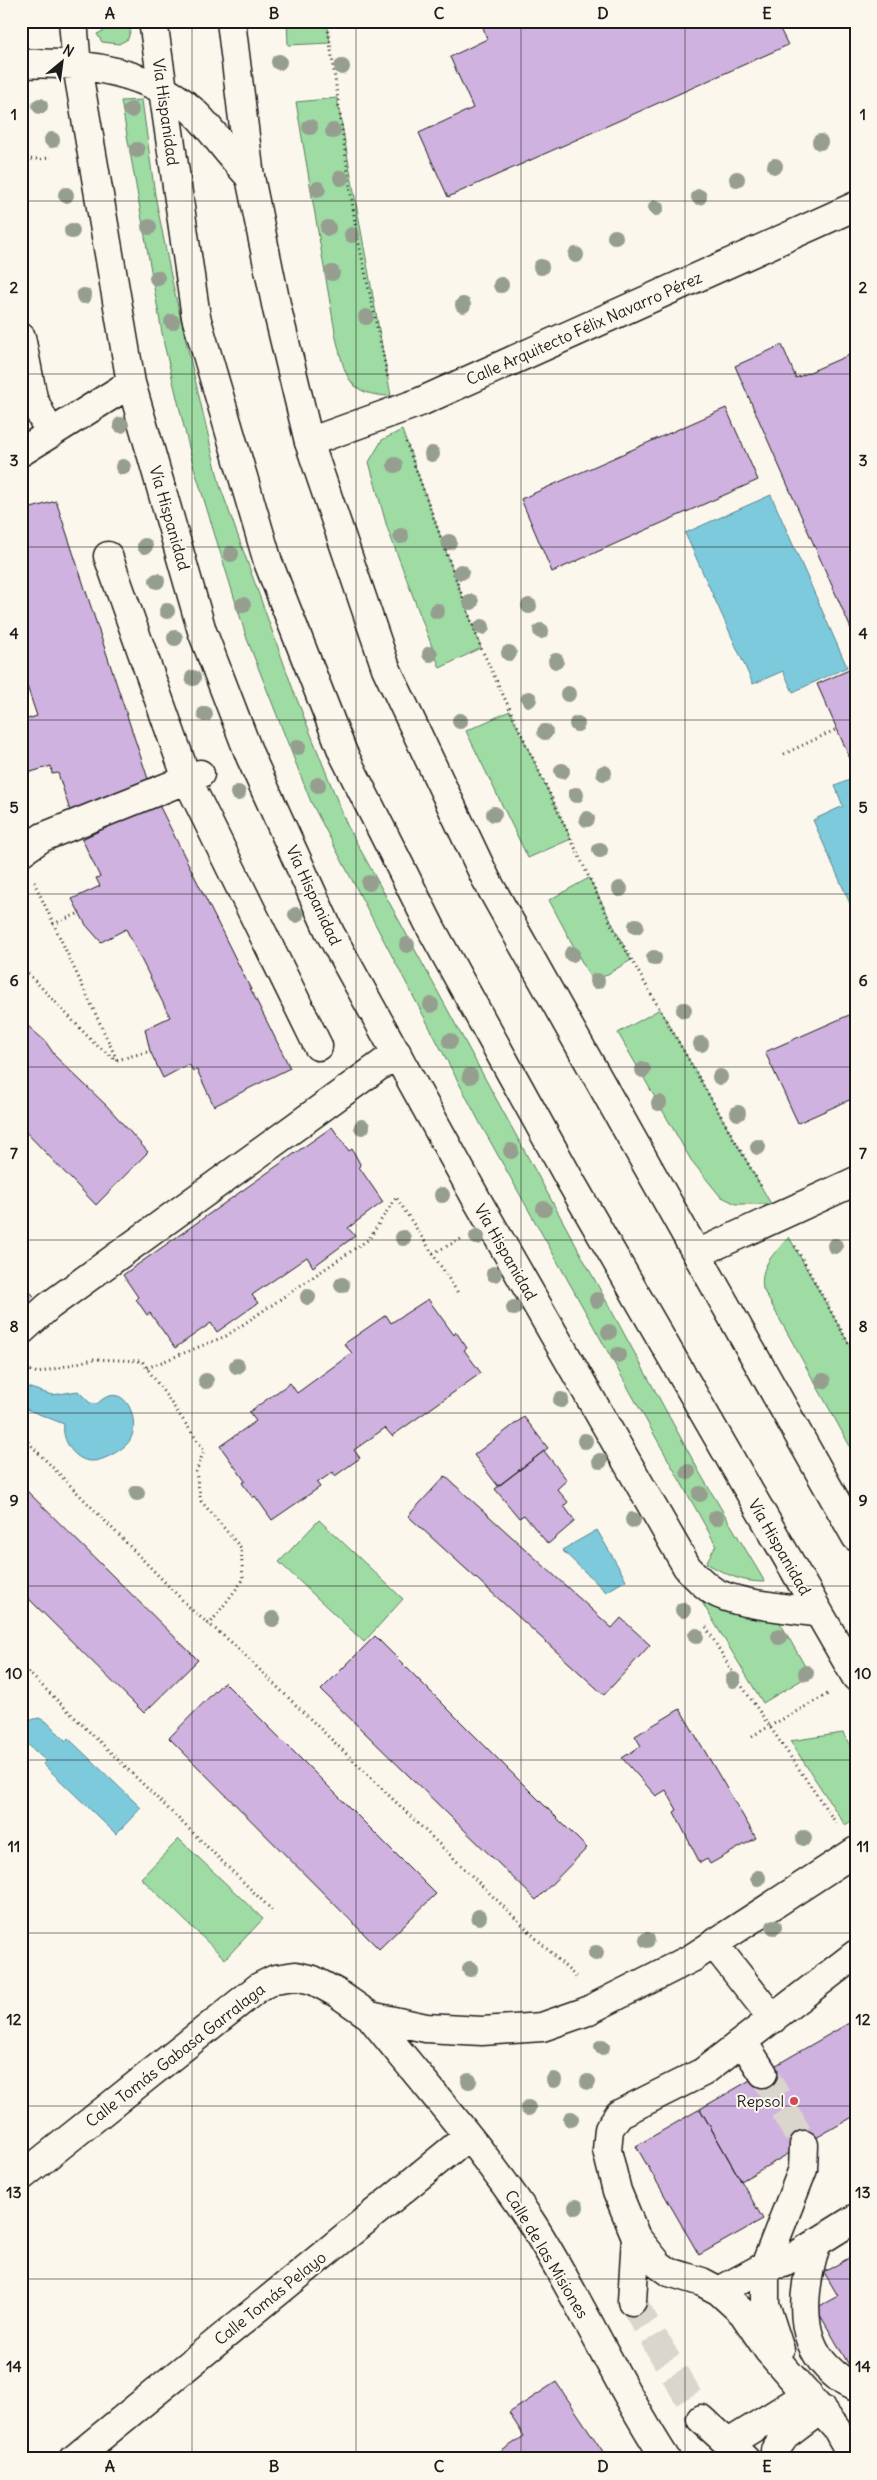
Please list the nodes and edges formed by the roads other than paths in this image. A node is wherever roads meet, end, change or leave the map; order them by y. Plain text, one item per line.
1 (73, 21) edge
2 (152, 21) edge
3 (231, 21) edge
4 (25, 62) edge
5 (77, 66) junction
6 (162, 90) junction
7 (250, 176) junction
8 (856, 206) edge
9 (21, 337) edge
10 (131, 383) junction
11 (50, 434) junction
12 (309, 442) junction
13 (21, 452) edge
14 (108, 556) dead end
15 (193, 776) junction
16 (21, 852) edge
17 (318, 1046) dead end
18 (397, 1054) junction
19 (856, 1181) edge
20 (697, 1254) junction
21 (21, 1331) edge
22 (856, 1537) edge
23 (818, 1613) junction
24 (856, 1677) edge
25 (856, 1851) edge
26 (714, 1944) junction
27 (855, 1956) edge
28 (370, 2016) junction
29 (773, 2019) junction
30 (743, 2042) junction
31 (763, 2073) tunnel mouth
32 (467, 2137) junction
33 (804, 2145) tunnel mouth
34 (21, 2176) edge
35 (856, 2218) edge
36 (636, 2237) junction
37 (817, 2242) junction
38 (765, 2266) junction
39 (719, 2291) junction
40 (632, 2301) tunnel mouth
41 (785, 2369) junction
42 (856, 2387) edge
43 (830, 2413) edge
44 (701, 2419) tunnel mouth
45 (737, 2451) edge
46 (74, 2459) edge
47 (666, 2459) edge
48 (776, 2459) edge
49 (854, 2459) edge

1 - 5 main road, Vía Hispanidad
2 - 6 main road, Vía Hispanidad
3 - 7 main road
4 - 5 main road
5 - 6 main road
5 - 10 main road, Vía Hispanidad
6 - 7 main road
6 - 23 main road, Vía Hispanidad
7 - 12 main road
8 - 12 main road, Calle Arquitecto Félix Navarro Pérez
9 - 11 main road
10 - 11 main road
10 - 18 main road, Vía Hispanidad
11 - 13 main road
12 - 20 main road
14 - 15 main road
15 - 16 main road
15 - 17 main road
18 - 21 main road
18 - 23 main road, Vía Hispanidad
19 - 20 main road
20 - 22 main road
23 - 24 main road, Vía Hispanidad
25 - 26 main road, Calle Tomás Gabasa Garralaga
26 - 28 main road, Calle Tomás Gabasa Garralaga
26 - 29 main road
27 - 29 main road
28 - 32 main road, Calle de las Misiones
28 - 34 main road, Calle Tomás Gabasa Garralaga
29 - 30 main road
30 - 31 main road
30 - 36 main road
32 - 46 main road, Calle Tomás Pelayo
32 - 47 main road, Calle de las Misiones
33 - 38 main road
35 - 37 main road
36 - 39 main road
36 - 40 main road
37 - 38 main road
37 - 42 main road
38 - 39 main road
38 - 41 main road
39 - 41 main road
41 - 43 main road
43 - 45 main road
43 - 48 main road
43 - 49 main road
44 - 45 main road

